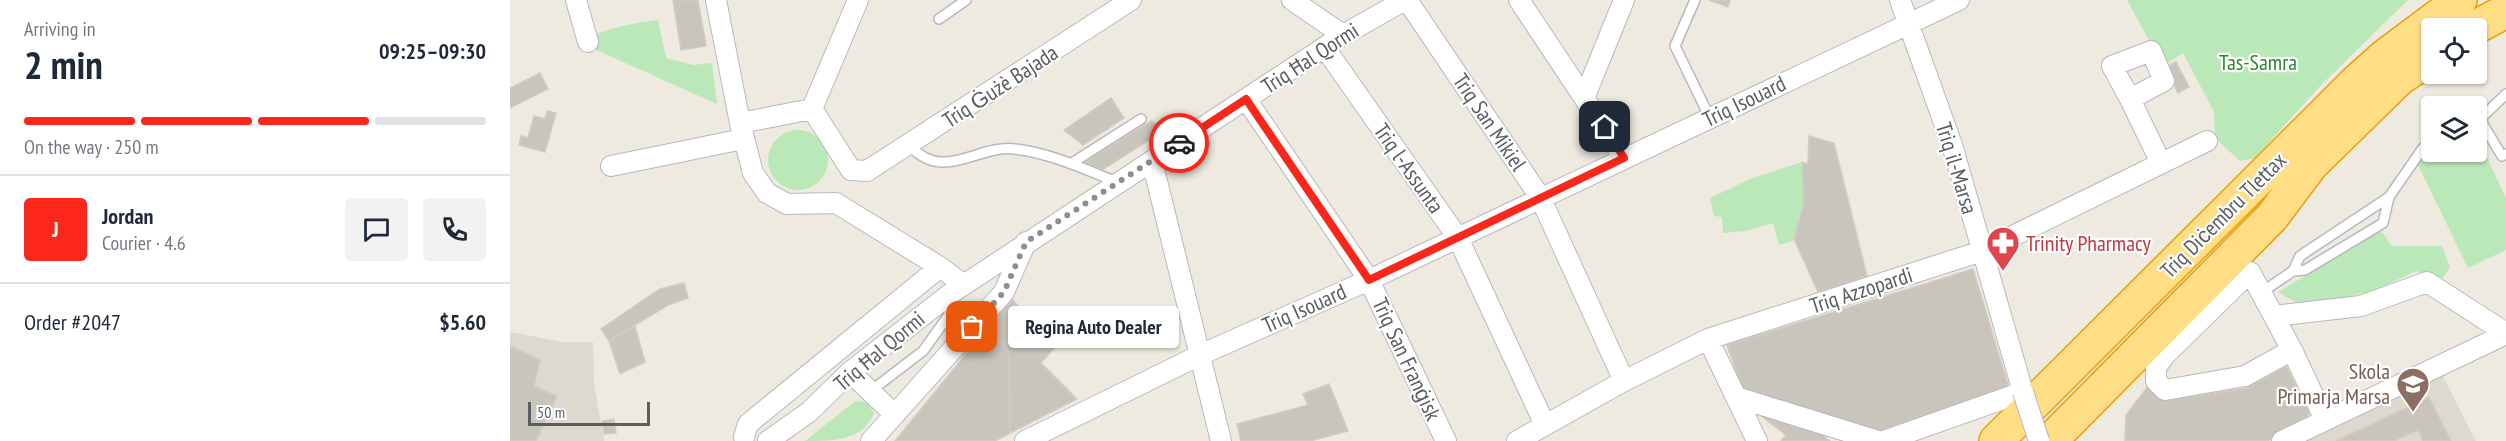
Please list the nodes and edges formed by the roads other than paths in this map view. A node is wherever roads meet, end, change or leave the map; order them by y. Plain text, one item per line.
1 (576, 0) edge
2 (716, 0) edge
3 (858, 0) edge
4 (966, 0) edge
5 (1131, 0) edge
6 (1292, 0) edge
7 (1406, 0) edge
8 (1519, 0) edge
9 (1624, 0) edge
10 (1695, 0) edge
11 (1900, 0) edge
12 (1959, 0) edge
13 (2460, 0) edge
14 (2506, 11) edge
15 (939, 19) dead end
16 (2487, 21) edge
17 (1909, 22) junction
18 (1343, 34) junction
19 (588, 42) dead end
20 (1325, 48) junction
21 (2421, 64) edge
22 (2506, 94) edge
23 (1585, 96) junction
24 (1246, 99) junction
25 (2130, 99) dead end
26 (812, 109) junction
27 (2487, 114) edge
28 (1710, 118) junction
29 (1141, 119) dead end
30 (742, 131) junction
31 (2487, 134) edge
32 (2207, 141) dead end
33 (910, 146) junction
34 (2421, 151) edge
35 (2506, 154) edge
36 (1624, 158) junction
37 (1152, 161) junction
38 (1072, 164) junction
39 (2161, 164) junction
40 (611, 166) dead end
41 (1116, 182) junction
42 (1540, 197) junction
43 (2389, 197) junction
44 (1458, 238) junction
45 (1026, 242) junction
46 (1982, 251) junction
47 (940, 267) junction
48 (2293, 271) junction
49 (1369, 280) junction
50 (957, 289) junction
51 (2262, 292) junction
52 (2274, 316) junction
53 (2506, 334) edge
54 (1708, 339) junction
55 (2292, 350) junction
56 (1200, 355) junction
57 (850, 372) junction
58 (1624, 381) junction
59 (872, 390) junction
60 (2023, 392) junction
61 (1736, 396) junction
62 (809, 412) junction
63 (894, 414) junction
64 (2325, 420) junction
65 (1545, 425) junction
66 (744, 437) dead end
67 (768, 441) edge
68 (789, 441) edge
69 (871, 441) edge
70 (1025, 441) edge
71 (1221, 441) edge
72 (1446, 441) edge
73 (1517, 441) edge
74 (1757, 441) edge
75 (1878, 441) edge
76 (1884, 441) edge
77 (1996, 441) edge
78 (2039, 441) edge
79 (2050, 441) edge
80 (2282, 441) edge

1 - 19 street
2 - 30 street
3 - 26 street
4 - 15 lane
5 - 33 street, Triq Ġużè Bajada
6 - 18 street
7 - 18 street, Triq Ħal Qormi
7 - 42 street, Triq San Mikiel
8 - 23 street
9 - 23 street
10 - 28 lane
11 - 17 street, Triq il-Marsa
12 - 17 street, Triq Isouard
13 - 77 highway, Triq Diċembru Tlettax
14 - 16 highway
17 - 28 street, Triq Isouard
17 - 46 street, Triq il-Marsa
18 - 20 street, Triq Ħal Qormi
20 - 24 street, Triq Ħal Qormi
20 - 44 street, Triq l-Assunta
21 - 79 highway, Triq Diċembru Tlettax
22 - 27 lane
23 - 36 street
24 - 37 street, Triq Ħal Qormi
24 - 49 street, Triq San Franġisk
25 - 39 street
26 - 30 street
26 - 33 street, Triq Ġużè Bajada
28 - 36 street, Triq Isouard
29 - 38 lane
30 - 40 street
30 - 47 street
31 - 35 lane
32 - 39 street, Triq Azzopardi
33 - 38 lane
34 - 43 lane
36 - 42 street, Triq Isouard
37 - 41 street, Triq Ħal Qormi
37 - 56 street
38 - 41 lane
39 - 46 street, Triq Azzopardi
41 - 45 street, Triq Ħal Qormi
42 - 44 street, Triq Isouard
42 - 58 street, Triq San Mikiel
43 - 48 lane
43 - 48 lane
44 - 49 street, Triq Isouard
44 - 65 street, Triq l-Assunta
45 - 50 street, Triq Ħal Qormi
45 - 63 street
46 - 54 street, Triq Azzopardi
46 - 60 street, Triq il-Marsa
47 - 50 street
47 - 66 street
48 - 51 lane
49 - 56 street, Triq Isouard
49 - 72 street, Triq San Franġisk
50 - 57 street, Triq Ħal Qormi
50 - 59 lane
51 - 52 street
51 - 55 street
52 - 53 street
52 - 55 street
53 - 64 street
54 - 58 street, Triq Azzopardi
54 - 61 street
55 - 64 street
56 - 70 street, Triq Isouard
56 - 71 street
57 - 59 street
57 - 62 street, Triq Ħal Qormi
58 - 65 street, Triq Azzopardi
59 - 63 street
60 - 76 street
60 - 78 street, Triq il-Marsa, bridge
61 - 74 street
61 - 75 street
62 - 67 street, Triq Ħal Qormi
62 - 68 street, Triq Ħal Qormi
63 - 69 street
64 - 80 street
65 - 73 street, Triq Azzopardi

